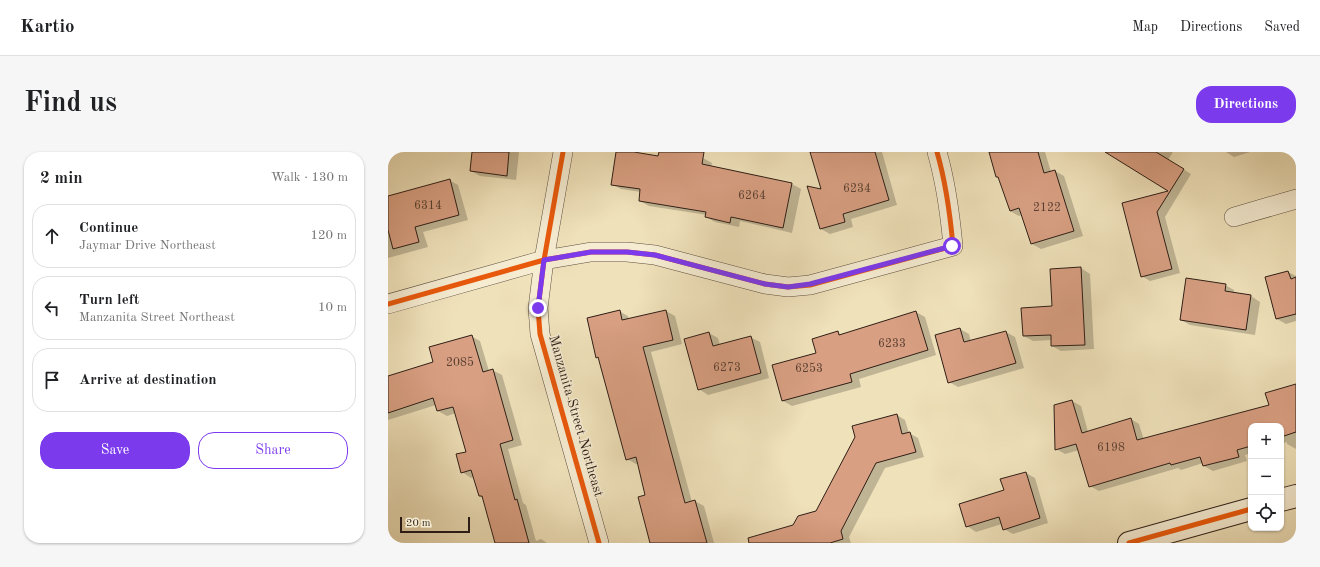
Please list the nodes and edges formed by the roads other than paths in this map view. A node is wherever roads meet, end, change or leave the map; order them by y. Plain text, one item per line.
1 (564, 152) edge
2 (937, 152) edge
3 (1296, 199) edge
4 (1234, 216) dead end
5 (544, 260) junction
6 (388, 304) edge
7 (1296, 496) edge
8 (1284, 499) edge
9 (1248, 510) edge
10 (599, 543) edge
11 (1129, 543) edge

1 - 5 street, Manzanita Street Northeast
2 - 5 street
3 - 4 street
5 - 6 street
5 - 10 street, Manzanita Street Northeast
7 - 8 street
9 - 11 street

